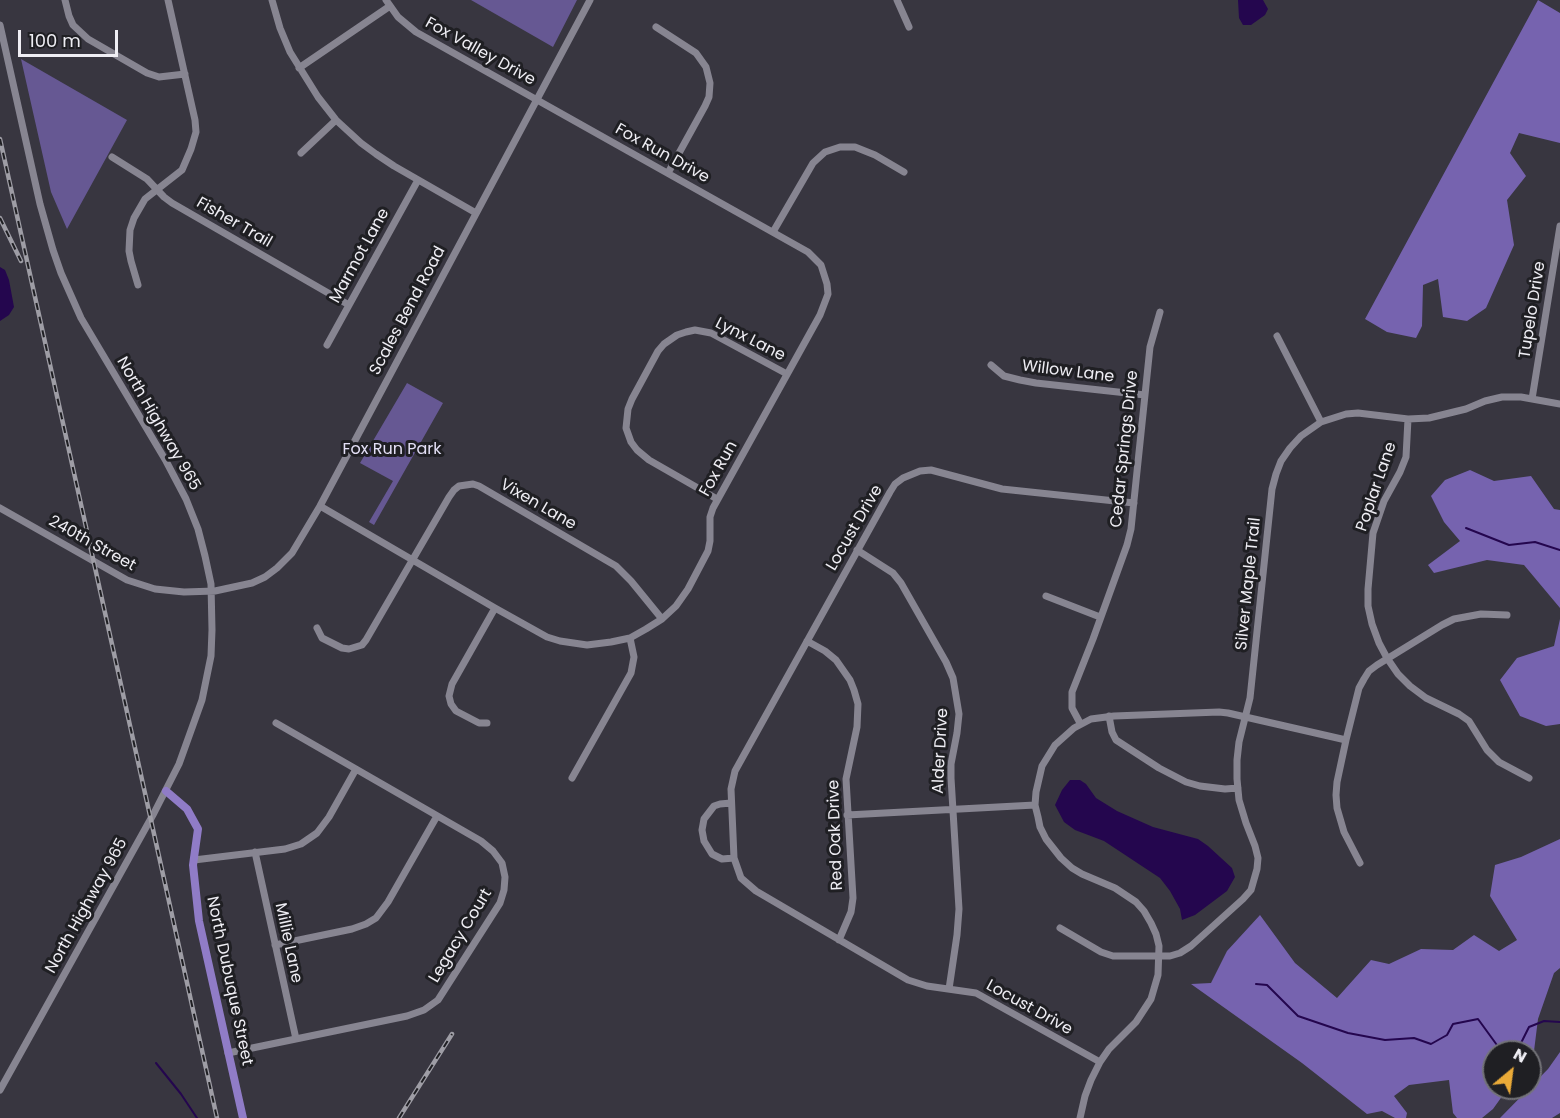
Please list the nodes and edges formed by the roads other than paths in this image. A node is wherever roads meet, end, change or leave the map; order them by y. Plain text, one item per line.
1 (65, 0) edge
2 (168, 0) edge
3 (272, 0) edge
4 (590, 0) edge
5 (897, 0) edge
6 (388, 3) edge
7 (0, 25) edge
8 (656, 27) dead end
9 (909, 27) dead end
10 (299, 68) junction
11 (185, 74) junction
12 (537, 99) junction
13 (336, 120) junction
14 (300, 153) dead end
15 (112, 157) dead end
16 (904, 172) dead end
17 (668, 173) junction
18 (418, 180) junction
19 (157, 189) junction
20 (477, 213) junction
21 (1560, 226) edge
22 (773, 232) junction
23 (138, 285) dead end
24 (349, 305) junction
25 (1160, 312) dead end
26 (1277, 336) dead end
27 (327, 345) dead end
28 (991, 365) dead end
29 (787, 374) junction
30 (1145, 395) junction
31 (1532, 399) junction
32 (1560, 404) edge
33 (1408, 419) junction
34 (1321, 422) junction
35 (717, 499) junction
36 (1134, 504) junction
37 (320, 506) junction
38 (0, 508) edge
39 (857, 550) junction
40 (413, 560) junction
41 (211, 591) junction
42 (1046, 596) dead end
43 (495, 608) junction
44 (1507, 615) dead end
45 (1100, 617) junction
46 (662, 619) junction
47 (317, 628) dead end
48 (630, 638) junction
49 (807, 641) junction
50 (1387, 658) junction
51 (1109, 716) junction
52 (1246, 717) junction
53 (276, 723) dead end
54 (487, 723) dead end
55 (1080, 723) junction
56 (1346, 740) junction
57 (356, 769) junction
58 (572, 778) dead end
59 (1529, 778) dead end
60 (1238, 788) junction
61 (166, 791) junction
62 (731, 803) junction
63 (1035, 805) junction
64 (952, 808) junction
65 (847, 815) junction
66 (437, 816) junction
67 (255, 852) junction
68 (734, 858) junction
69 (194, 860) junction
70 (1360, 863) dead end
71 (1060, 928) dead end
72 (839, 940) junction
73 (275, 945) junction
74 (1159, 957) junction
75 (950, 989) junction
76 (296, 1039) junction
77 (228, 1053) junction
78 (1100, 1062) junction
79 (0, 1090) edge
80 (243, 1118) edge
81 (1080, 1118) edge

1 - 11 street
2 - 11 street
3 - 10 street
4 - 12 street, Scales Bend Road
5 - 9 street
6 - 10 street
6 - 12 street, Fox Valley Drive
7 - 41 street, North Highway 965
8 - 17 street
10 - 13 street
11 - 19 street
12 - 17 street, Fox Run Drive
12 - 20 street, Scales Bend Road
13 - 14 street
13 - 18 street
15 - 19 street, Fisher Trail
16 - 22 street
17 - 22 street, Fox Run Drive
18 - 20 street
18 - 24 street, Marmot Lane
19 - 23 street
19 - 24 street, Fisher Trail
20 - 37 street, Scales Bend Road
21 - 31 street, Tupelo Drive
22 - 29 street, Fox Run
24 - 27 street, Marmot Lane
25 - 30 street, Cedar Springs Drive
26 - 34 street
28 - 30 street, Willow Lane
29 - 35 street, Fox Run
29 - 35 street, Lynx Lane
30 - 36 street, Cedar Springs Drive
31 - 32 street, Silver Maple Trail
31 - 33 street, Silver Maple Trail
33 - 34 street, Silver Maple Trail
33 - 50 street, Poplar Lane
34 - 52 street, Silver Maple Trail
35 - 46 street, Fox Run
36 - 39 street, Locust Drive
36 - 45 street, Cedar Springs Drive
37 - 40 street, Fox Run
37 - 41 street, Scales Bend Road
38 - 41 street, 240th Street
39 - 49 street, Locust Drive
39 - 64 street, Alder Drive
40 - 43 street, Fox Run
40 - 46 street, Vixen Lane
40 - 47 street, Vixen Lane
41 - 61 street, North Highway 965
42 - 45 street
43 - 48 street, Fox Run
43 - 54 street
44 - 50 street
45 - 55 street, Cedar Springs Drive
46 - 48 street, Fox Run
48 - 58 street
49 - 62 street, Locust Drive
49 - 65 street, Red Oak Drive
50 - 56 street
50 - 59 street, Poplar Lane
51 - 52 street
51 - 55 street
51 - 60 street
52 - 56 street
52 - 60 street, Silver Maple Trail
53 - 57 street, Legacy Court
55 - 63 street
56 - 70 street
57 - 66 street, Legacy Court
57 - 67 street
60 - 74 street, Silver Maple Trail
61 - 69 main road, North Dubuque Street
61 - 79 street, North Highway 965
62 - 68 street, Locust Drive
62 - 68 street
63 - 64 street
63 - 74 street
64 - 65 street
64 - 75 street, Alder Drive
65 - 72 street, Red Oak Drive
66 - 73 street
66 - 76 street, Legacy Court
67 - 69 street
67 - 73 street, Millie Lane
68 - 72 street, Locust Drive
69 - 77 main road, North Dubuque Street
71 - 74 street, Silver Maple Trail
72 - 75 street, Locust Drive
73 - 76 street, Millie Lane
74 - 78 street
75 - 78 street, Locust Drive
76 - 77 street, Legacy Court
77 - 80 main road, North Dubuque Street
78 - 81 street

